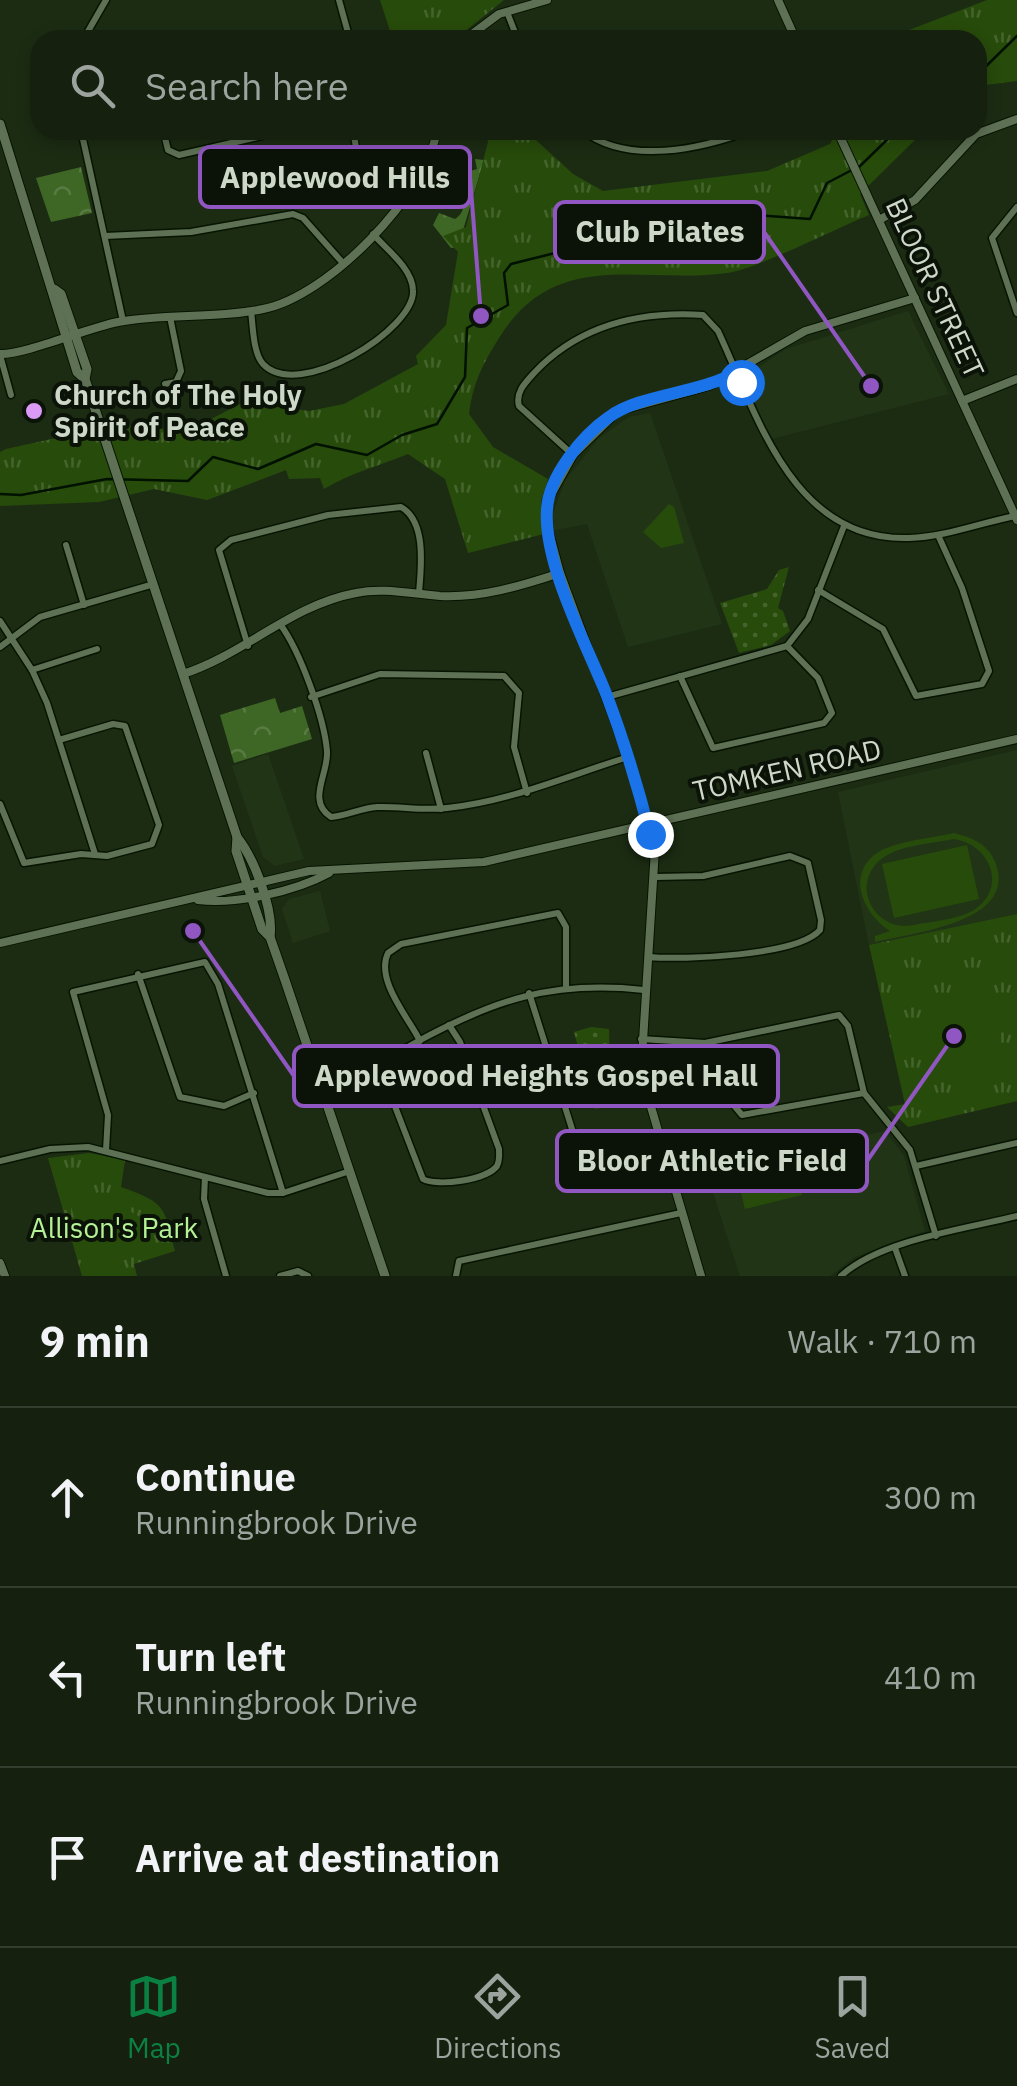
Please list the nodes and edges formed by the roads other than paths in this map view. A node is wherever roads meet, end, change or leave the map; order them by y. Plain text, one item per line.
1 (106, 0) edge
2 (339, 0) edge
3 (547, 0) edge
4 (778, 0) edge
5 (506, 10) junction
6 (89, 30) edge
7 (347, 30) edge
8 (478, 30) edge
9 (514, 30) edge
10 (792, 30) edge
11 (1017, 120) edge
12 (0, 124) edge
13 (987, 130) edge
14 (83, 140) edge
15 (166, 140) edge
16 (246, 140) edge
17 (354, 140) edge
18 (434, 140) edge
19 (597, 140) edge
20 (715, 140) edge
21 (842, 140) edge
22 (970, 140) edge
23 (1017, 207) edge
24 (399, 209) junction
25 (879, 220) junction
26 (373, 234) junction
27 (105, 236) junction
28 (342, 262) junction
29 (915, 298) junction
30 (250, 311) junction
31 (1017, 314) edge
32 (170, 317) junction
33 (123, 321) junction
34 (69, 333) junction
35 (0, 355) edge
36 (737, 372) junction
37 (1017, 378) edge
38 (165, 384) dead end
39 (11, 396) dead end
40 (962, 401) junction
41 (573, 455) junction
42 (1016, 518) edge
43 (844, 526) junction
44 (938, 535) junction
45 (66, 545) dead end
46 (560, 573) junction
47 (154, 584) junction
48 (818, 590) junction
49 (419, 593) junction
50 (84, 605) junction
51 (0, 622) edge
52 (280, 624) junction
53 (12, 638) junction
54 (248, 646) junction
55 (787, 646) junction
56 (0, 647) edge
57 (97, 649) dead end
58 (32, 670) junction
59 (183, 674) junction
60 (680, 676) junction
61 (311, 697) junction
62 (607, 698) junction
63 (59, 740) junction
64 (1017, 740) edge
65 (426, 752) dead end
66 (628, 757) junction
67 (527, 793) junction
68 (1, 808) edge
69 (441, 809) junction
70 (648, 825) junction
71 (95, 854) junction
72 (656, 877) junction
73 (254, 888) junction
74 (0, 943) edge
75 (648, 957) junction
76 (138, 974) junction
77 (566, 987) junction
78 (644, 990) junction
79 (529, 994) junction
80 (449, 1025) junction
81 (640, 1039) junction
82 (420, 1041) junction
83 (711, 1042) junction
84 (378, 1065) junction
85 (323, 1090) junction
86 (864, 1092) junction
87 (254, 1093) junction
88 (660, 1135) junction
89 (1017, 1144) edge
90 (106, 1150) junction
91 (0, 1162) edge
92 (916, 1166) junction
93 (350, 1171) junction
94 (205, 1177) junction
95 (283, 1194) junction
96 (681, 1213) junction
97 (1017, 1216) edge
98 (936, 1236) junction
99 (896, 1248) junction
100 (0, 1262) edge
101 (5, 1276) edge
102 (226, 1276) edge
103 (280, 1276) edge
104 (308, 1276) edge
105 (385, 1276) edge
106 (456, 1276) edge
107 (701, 1276) edge
108 (841, 1276) edge
109 (905, 1276) edge

1 - 6 street
2 - 7 street
3 - 5 street
4 - 10 street
5 - 8 street
5 - 9 street
11 - 13 street
12 - 34 main road
14 - 27 street
15 - 16 street
17 - 24 street
18 - 24 street
19 - 20 street
21 - 25 street, BLOOR STREET
22 - 25 street
23 - 31 street
24 - 26 street
25 - 29 street, BLOOR STREET
26 - 28 street
26 - 30 street
27 - 28 street
27 - 33 street
28 - 30 street
29 - 36 street
29 - 40 street, BLOOR STREET
30 - 32 street
32 - 33 street
32 - 38 street
33 - 34 street
34 - 35 street
34 - 47 main road
35 - 39 street
36 - 41 street
36 - 41 street
36 - 43 street
37 - 40 street
40 - 42 street, BLOOR STREET
41 - 46 street
42 - 44 street
43 - 44 street
43 - 48 street
44 - 48 street
45 - 50 street
46 - 49 street
46 - 62 street
47 - 50 street
47 - 59 main road
48 - 55 street
49 - 52 street
49 - 54 street
50 - 53 street
51 - 53 street
52 - 54 street
52 - 61 street
53 - 56 street
53 - 58 street
54 - 59 street
55 - 60 street
55 - 60 street
57 - 58 street
58 - 63 street
59 - 73 main road
60 - 62 street
61 - 67 street
61 - 69 street
62 - 66 street
63 - 71 street
63 - 71 street
64 - 70 street, TOMKEN ROAD
65 - 69 street
66 - 67 street
66 - 70 street
67 - 69 street
68 - 71 street
70 - 72 street
70 - 73 street, TOMKEN ROAD
72 - 75 street
72 - 75 street
73 - 74 street, TOMKEN ROAD
73 - 85 main road
75 - 78 street
76 - 87 street
76 - 87 street
76 - 90 street
77 - 78 street
77 - 79 street
77 - 82 street
78 - 81 street
79 - 80 street
79 - 88 street
80 - 82 street
80 - 84 street
81 - 83 street
81 - 88 street
82 - 84 street
83 - 86 street
83 - 86 street
84 - 85 street
85 - 93 main road
86 - 92 street
87 - 95 street
88 - 96 street
89 - 92 street
90 - 91 street
90 - 94 street
92 - 98 street
93 - 95 street
93 - 105 main road
94 - 95 street
94 - 102 street
96 - 106 street
96 - 107 street
97 - 98 street
98 - 99 street
99 - 108 street
99 - 109 street
100 - 101 street
103 - 104 street

